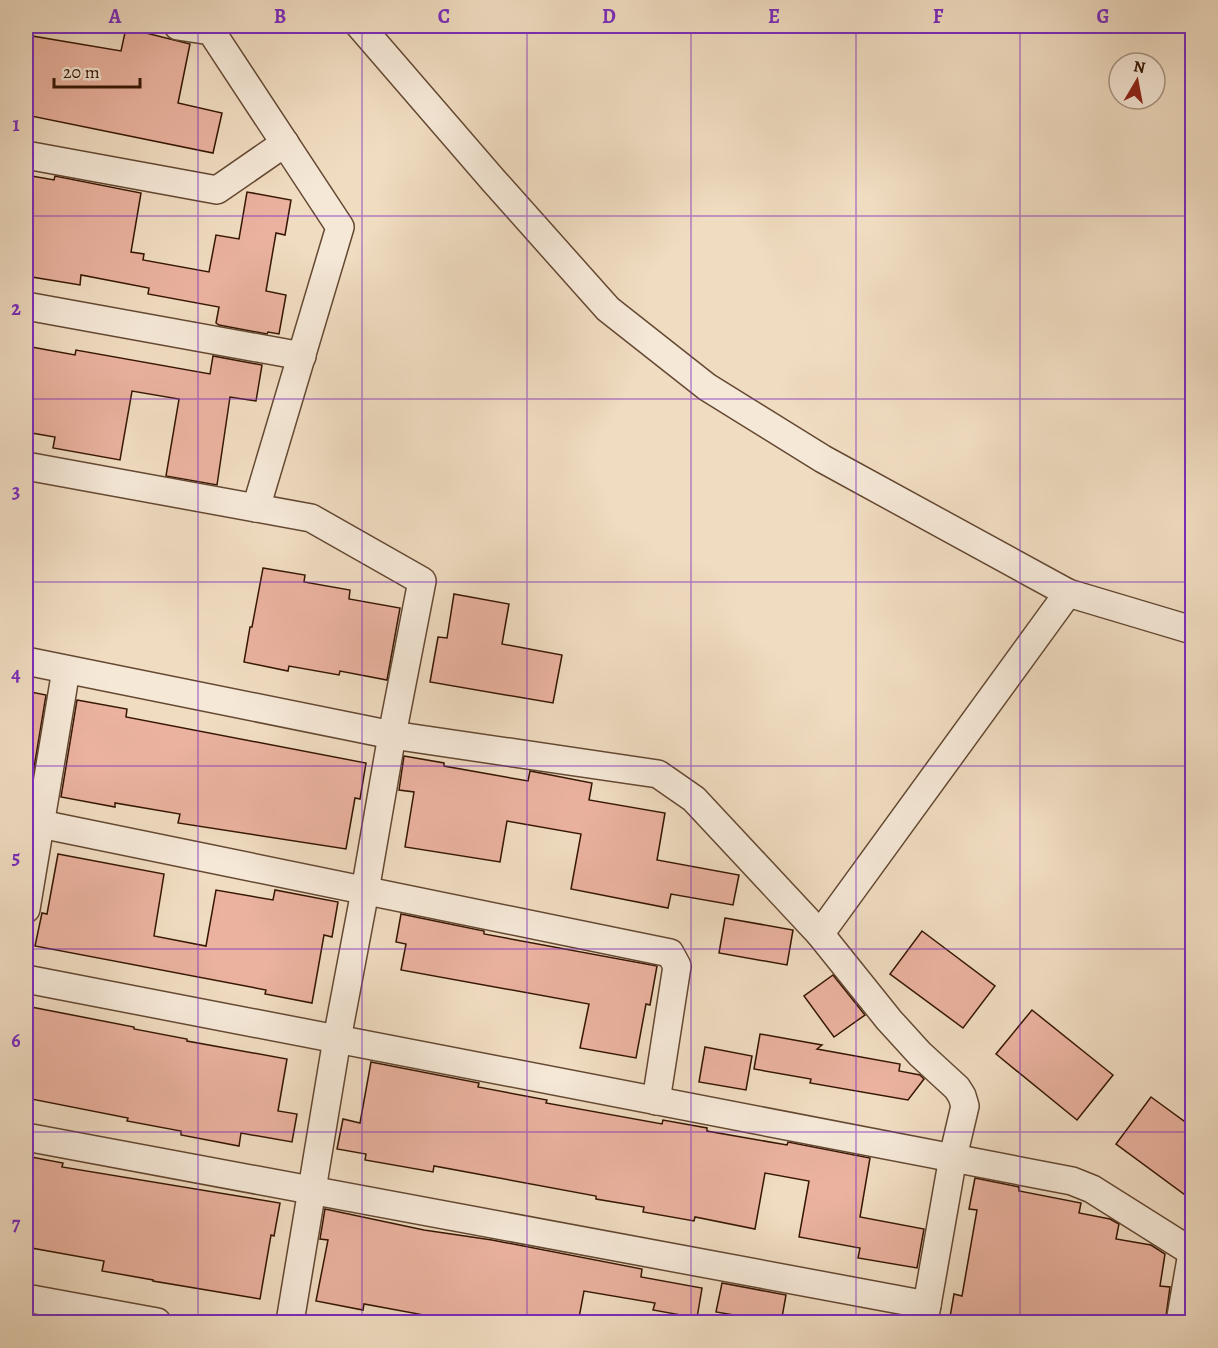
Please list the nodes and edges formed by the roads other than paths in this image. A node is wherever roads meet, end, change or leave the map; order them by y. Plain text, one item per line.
1 (178, 26) edge
2 (360, 26) edge
3 (285, 143) junction
4 (26, 155) edge
5 (26, 306) edge
6 (302, 356) junction
7 (26, 466) edge
8 (256, 508) junction
9 (1068, 592) junction
10 (1192, 630) edge
11 (26, 662) edge
12 (66, 670) junction
13 (392, 735) junction
14 (33, 822) edge
15 (365, 891) junction
16 (26, 909) edge
17 (820, 934) junction
18 (26, 979) edge
19 (337, 1039) junction
20 (656, 1101) junction
21 (26, 1137) edge
22 (953, 1157) junction
23 (312, 1190) junction
24 (1192, 1253) edge
25 (26, 1298) edge
26 (925, 1314) edge
27 (157, 1323) edge
28 (290, 1323) edge
29 (1180, 1323) edge

1 - 3 street
2 - 9 street
3 - 4 street
3 - 6 street
5 - 6 street
6 - 8 street
7 - 8 street
8 - 13 street
9 - 10 street
9 - 17 street
11 - 12 street
12 - 13 street
12 - 14 street
13 - 15 street
13 - 17 street
14 - 15 street
14 - 16 street
15 - 19 street
15 - 20 street
17 - 22 street
18 - 19 street
19 - 20 street
19 - 23 street
20 - 22 street
21 - 23 street
22 - 24 street
22 - 26 street
23 - 26 street
23 - 28 street
24 - 29 street
25 - 27 street

